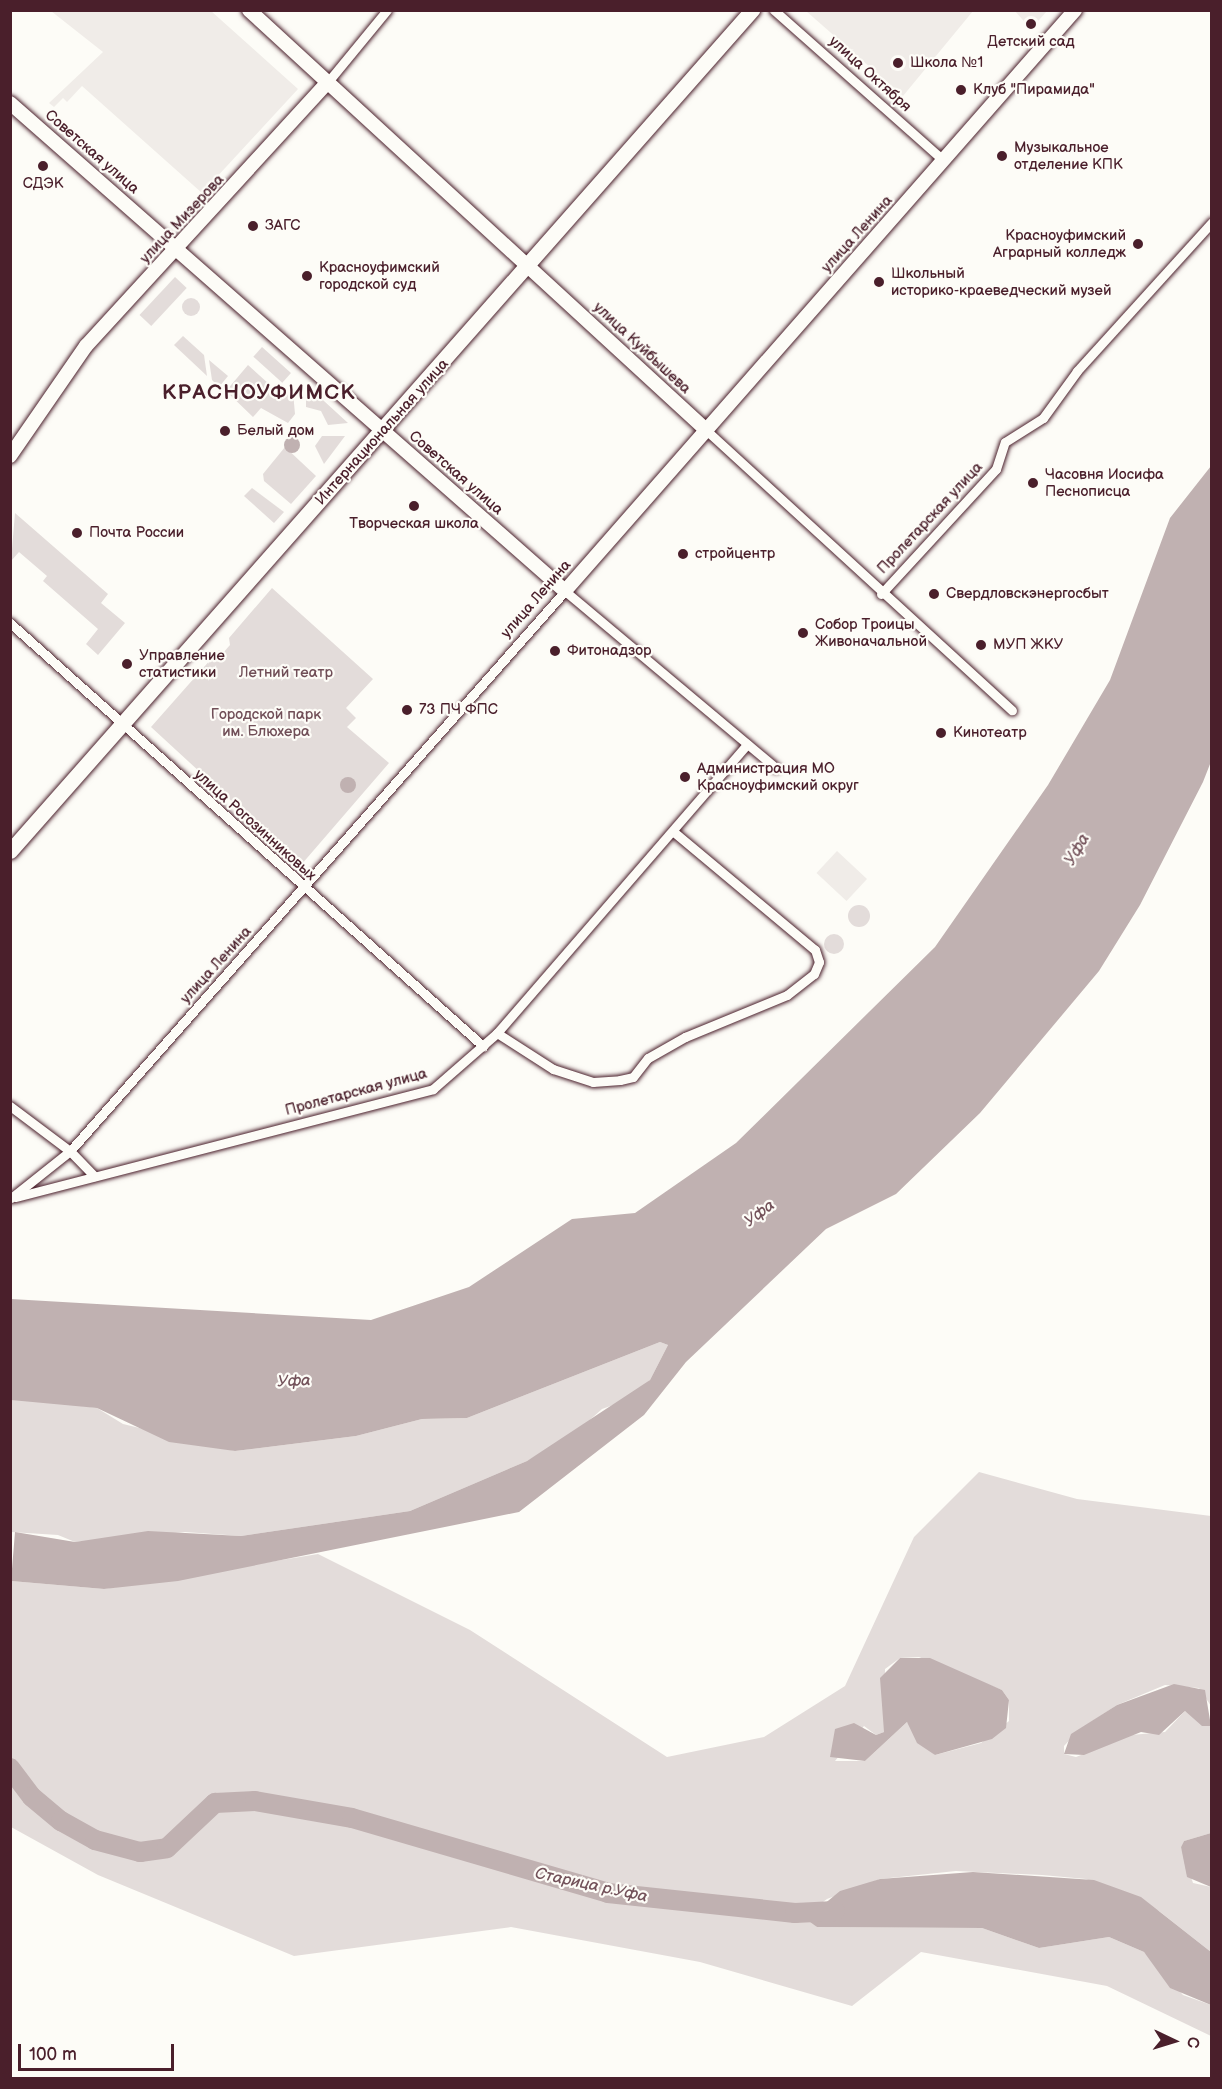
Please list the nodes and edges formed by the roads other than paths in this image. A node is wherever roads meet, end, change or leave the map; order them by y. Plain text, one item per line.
1 (249, 10) edge
2 (387, 10) edge
3 (752, 10) edge
4 (774, 10) edge
5 (1075, 10) edge
6 (327, 83) junction
7 (10, 103) edge
8 (944, 161) junction
9 (1212, 222) edge
10 (175, 250) junction
11 (530, 265) junction
12 (706, 430) junction
13 (383, 431) junction
14 (10, 456) edge
15 (565, 591) junction
16 (881, 594) junction
17 (10, 623) edge
18 (1012, 710) dead end
19 (124, 727) junction
20 (747, 744) junction
21 (776, 768) dead end
22 (674, 832) junction
23 (10, 851) edge
24 (305, 891) junction
25 (497, 1033) junction
26 (483, 1046) junction
27 (10, 1106) edge
28 (70, 1151) junction
29 (93, 1176) junction
30 (11, 1198) edge

1 - 6 main road, улица Куйбышева
2 - 6 street, улица Мизерова
3 - 11 main road, Интернациональная улица
4 - 8 street, улица Октября
5 - 8 main road, улица Ленина
6 - 10 main road, улица Мизерова
6 - 11 main road, улица Куйбышева
7 - 10 main road, Советская улица
8 - 12 main road, улица Ленина
9 - 16 street, Пролетарская улица
10 - 13 main road, Советская улица
10 - 14 main road, улица Мизерова
11 - 12 main road, улица Куйбышева
11 - 13 main road, Интернациональная улица
12 - 15 main road, улица Ленина
12 - 16 street, улица Куйбышева
13 - 15 main road, Советская улица
13 - 19 main road, Интернациональная улица
15 - 20 street, Советская улица
15 - 24 street, улица Ленина
16 - 18 street, улица Куйбышева
17 - 19 street, улица Рогозинниковых
19 - 23 main road, Интернациональная улица
19 - 24 street, улица Рогозинниковых
20 - 21 street, Советская улица
20 - 22 street, Пролетарская улица
22 - 25 street, Пролетарская улица
22 - 25 street
24 - 26 street, улица Рогозинниковых
24 - 28 street, улица Ленина
25 - 26 street, Пролетарская улица
26 - 29 street, Пролетарская улица
27 - 28 street
28 - 29 street
28 - 30 street, улица Ленина
29 - 30 street, Пролетарская улица

